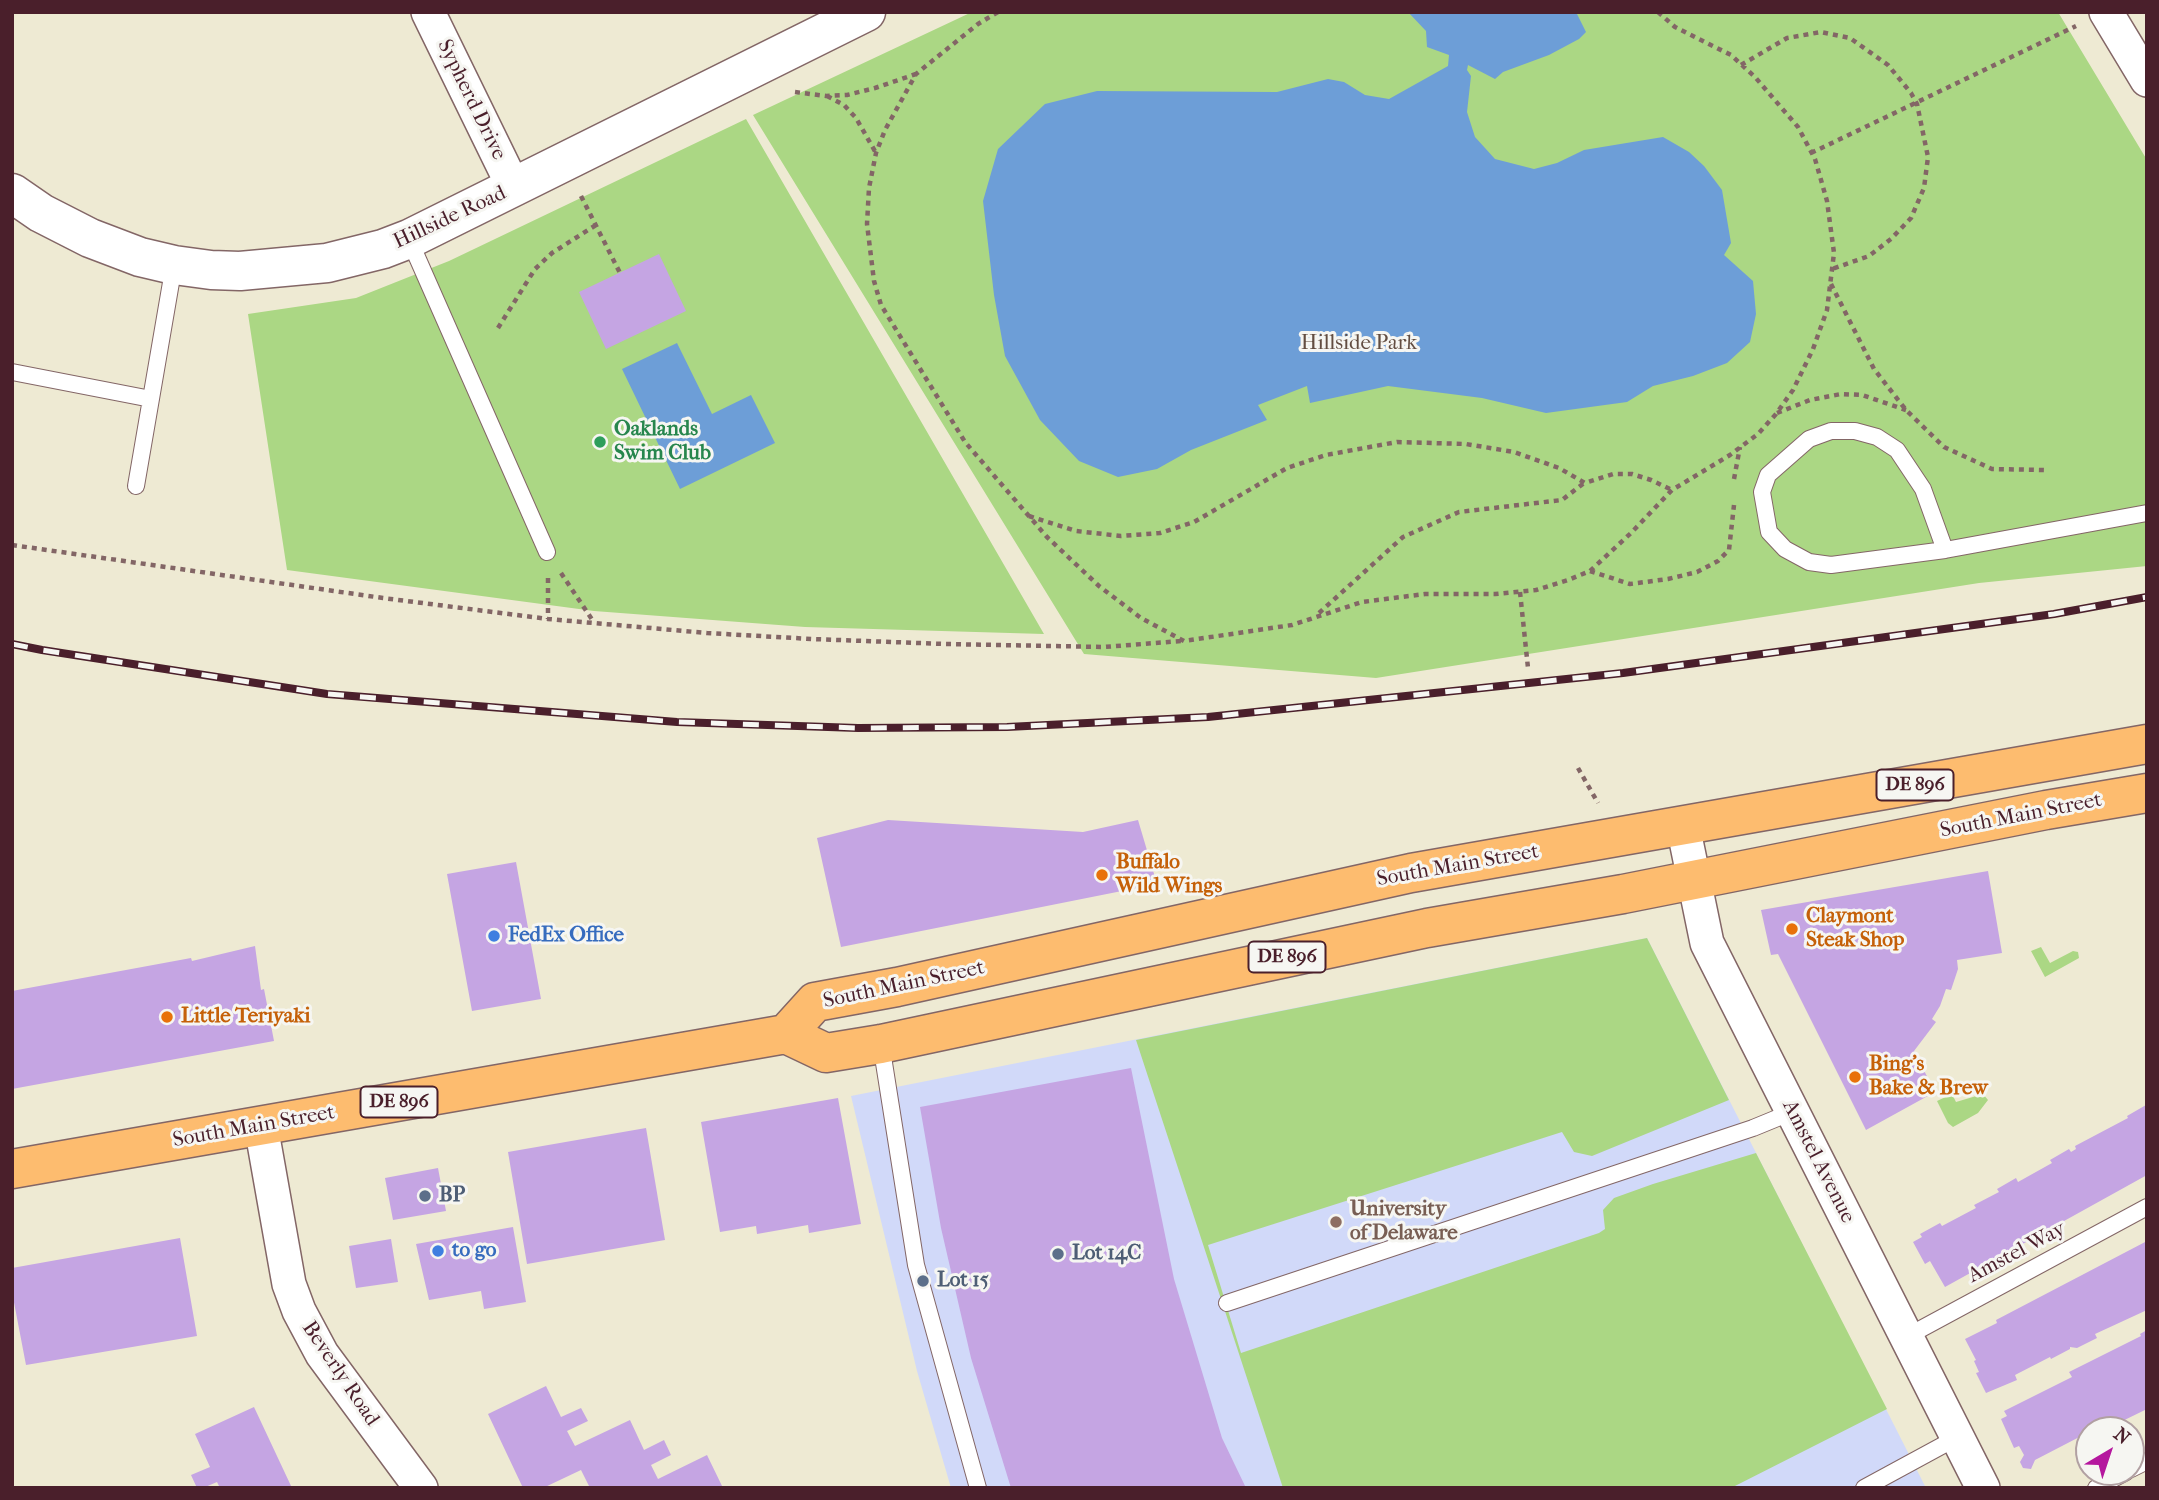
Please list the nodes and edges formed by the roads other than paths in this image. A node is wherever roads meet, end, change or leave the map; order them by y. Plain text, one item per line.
1 (428, 12) edge
2 (866, 12) edge
3 (2106, 12) edge
4 (2147, 80) edge
5 (514, 188) junction
6 (12, 193) edge
7 (409, 239) junction
8 (174, 265) junction
9 (12, 372) edge
10 (151, 399) junction
11 (136, 486) dead end
12 (2147, 513) edge
13 (1945, 550) junction
14 (547, 552) road end
15 (2147, 744) edge
16 (2147, 793) edge
17 (1683, 826) junction
18 (1694, 880) junction
19 (786, 1034) junction
20 (881, 1044) junction
21 (1793, 1112) junction
22 (261, 1126) junction
23 (12, 1169) edge
24 (2147, 1207) edge
25 (1227, 1303) dead end
26 (1906, 1337) junction
27 (1958, 1437) junction
28 (421, 1488) edge
29 (978, 1488) edge
30 (1864, 1488) edge
31 (1983, 1488) edge

1 - 5 street, Sypherd Drive
2 - 5 street, Hillside Road
3 - 4 street
5 - 7 street, Hillside Road
6 - 8 street, Hillside Road
7 - 8 street, Hillside Road
7 - 14 lane
8 - 10 lane
9 - 10 lane
10 - 11 lane
12 - 13 lane
13 - 13 lane
15 - 17 main road, South Main Street / DE 896
16 - 18 main road, South Main Street / DE 896
17 - 18 street, Amstel Avenue
17 - 19 main road, South Main Street / DE 896
18 - 20 main road, South Main Street / DE 896
18 - 21 street, Amstel Avenue
19 - 20 main road, South Main Street / DE 896
19 - 22 main road, South Main Street / DE 896
20 - 29 lane
21 - 25 lane
21 - 26 street, Amstel Avenue
22 - 23 main road, South Main Street / DE 896
22 - 28 street, Beverly Road
24 - 26 lane, Amstel Way
26 - 27 street, Amstel Avenue
27 - 30 lane
27 - 31 street, Amstel Avenue

